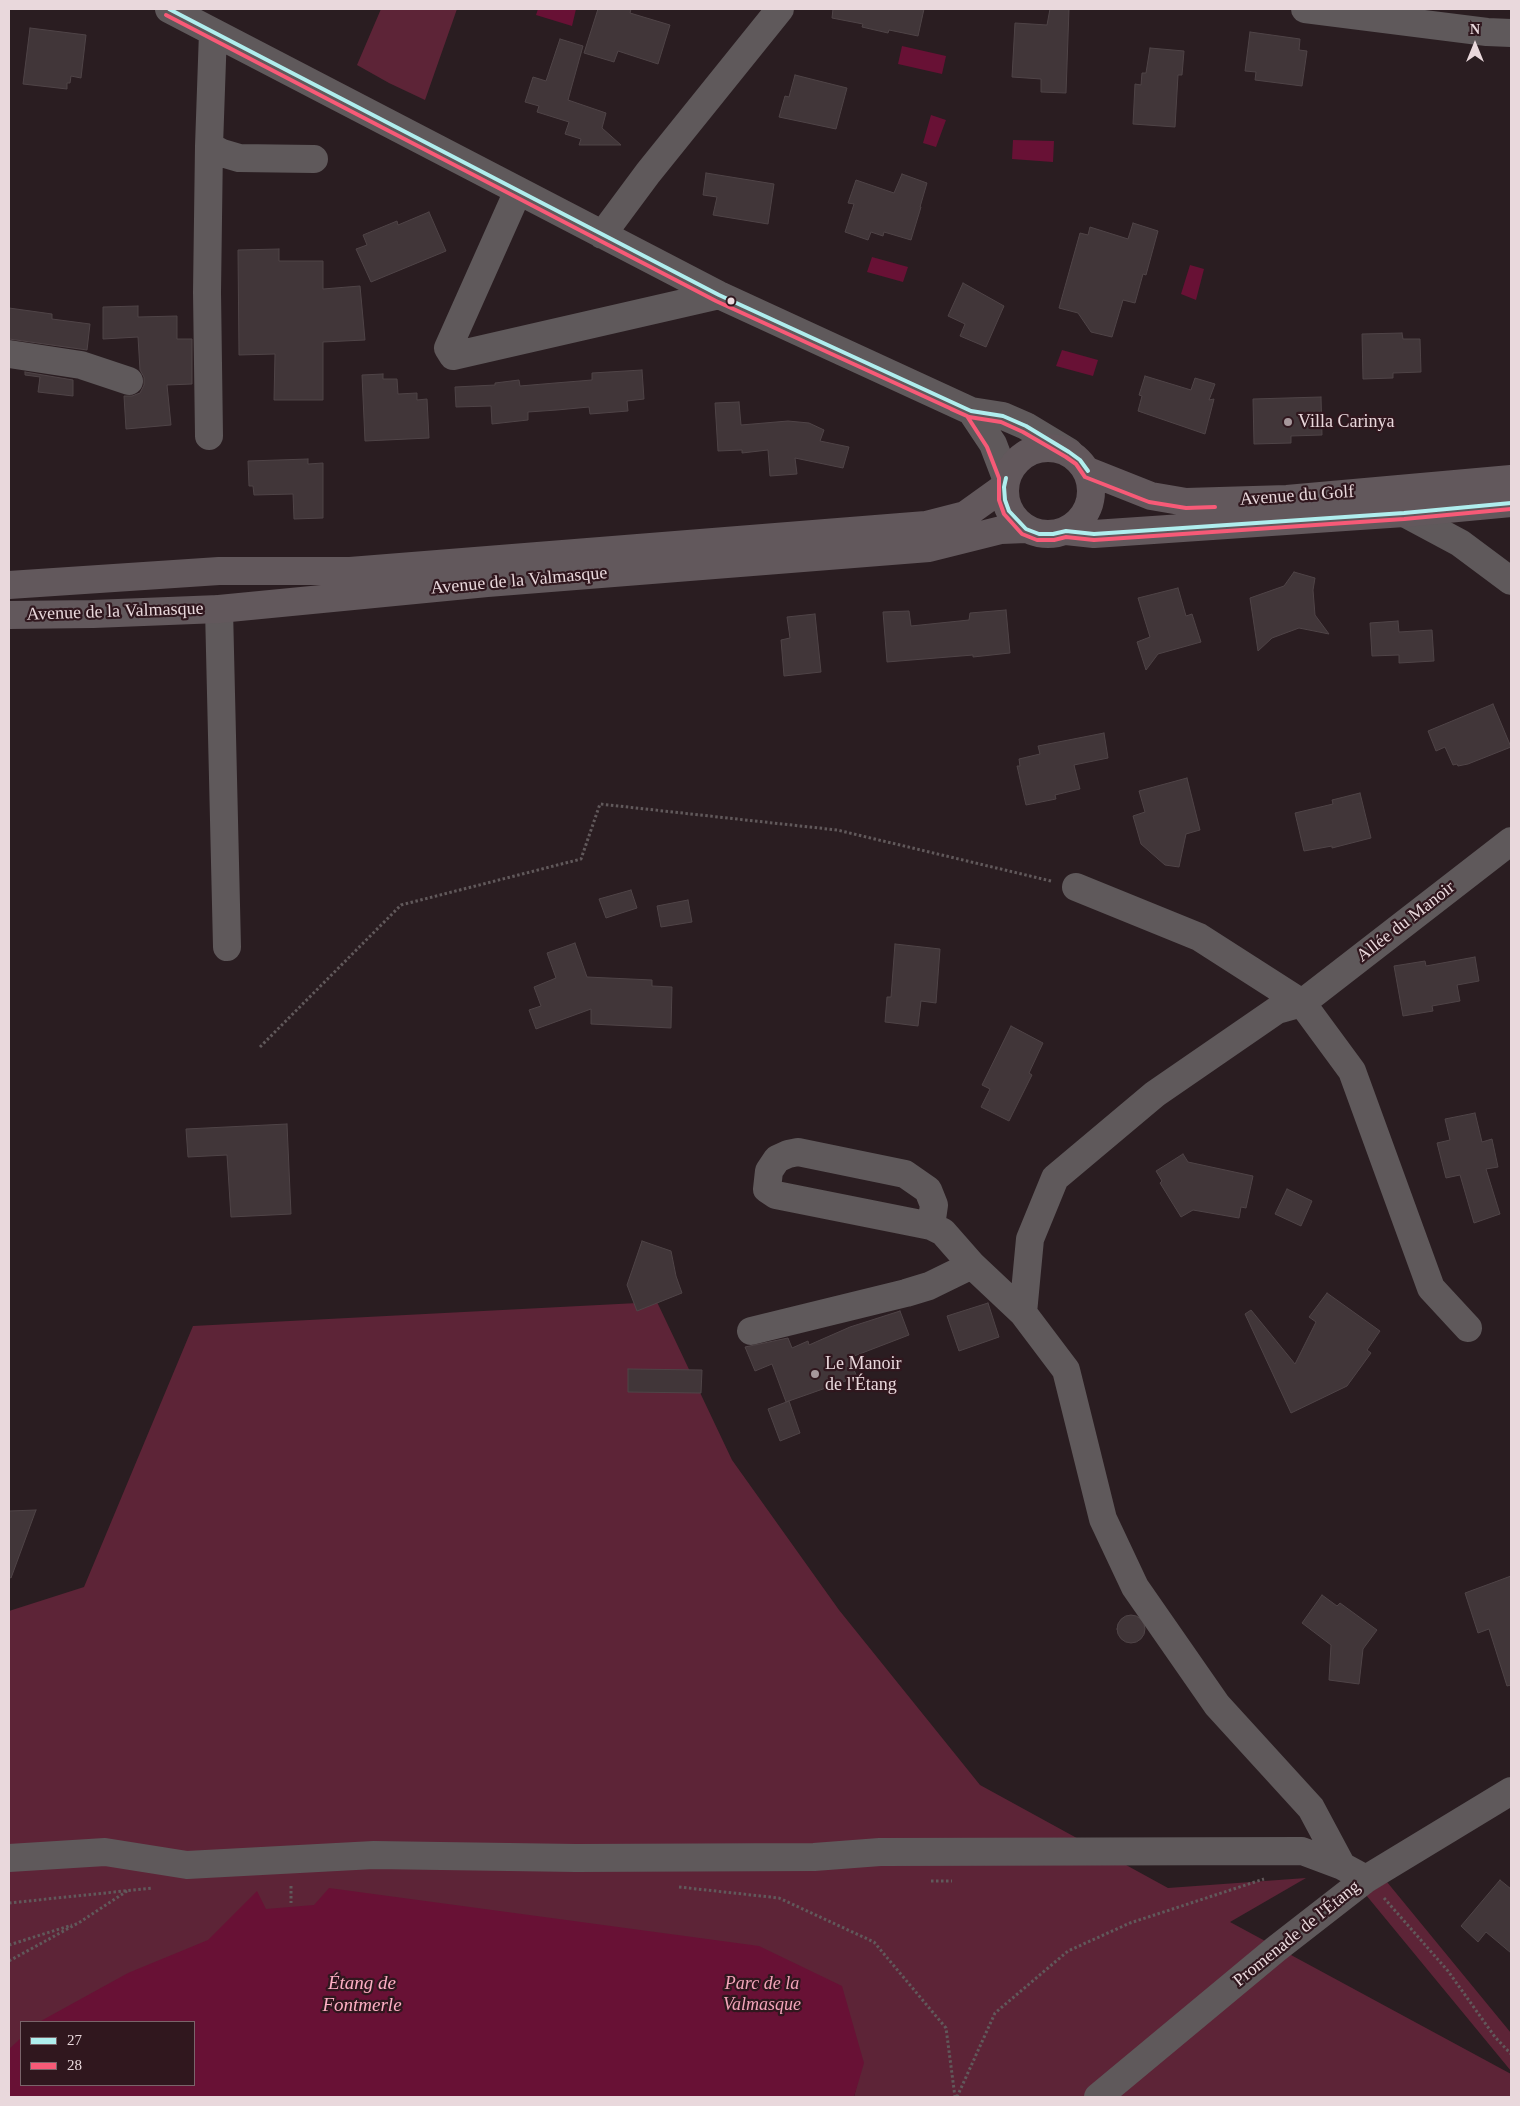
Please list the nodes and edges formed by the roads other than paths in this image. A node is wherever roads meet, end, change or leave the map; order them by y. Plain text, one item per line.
1 (169, 9) edge
2 (780, 9) edge
3 (1306, 9) edge
4 (213, 32) junction
5 (1511, 33) edge
6 (208, 146) junction
7 (314, 159) dead end
8 (518, 191) junction
9 (602, 235) junction
10 (719, 295) junction
11 (9, 354) edge
12 (130, 380) dead end
13 (971, 411) junction
14 (209, 436) dead end
15 (1078, 462) junction
16 (1511, 480) edge
17 (1005, 483) junction
18 (1473, 483) junction
19 (1511, 494) edge
20 (1511, 503) edge
21 (1404, 512) junction
22 (1026, 529) junction
23 (1066, 531) junction
24 (218, 571) junction
25 (1511, 581) edge
26 (9, 584) edge
27 (219, 609) junction
28 (9, 615) edge
29 (1511, 841) edge
30 (1076, 888) road end
31 (227, 947) dead end
32 (1302, 1003) junction
33 (931, 1226) junction
34 (972, 1265) junction
35 (1023, 1312) junction
36 (1468, 1328) dead end
37 (751, 1330) dead end
38 (1511, 1791) edge
39 (9, 1858) edge
40 (1342, 1866) junction
41 (1366, 1879) junction
42 (1098, 2097) edge

1 - 4 street, Avenue du Golf
2 - 9 street
3 - 5 street
4 - 6 street
4 - 8 street, Avenue du Golf
6 - 7 street
6 - 14 street
8 - 9 street, Avenue du Golf
8 - 10 street
9 - 10 street, Avenue du Golf
10 - 13 street, Avenue du Golf
11 - 12 street
13 - 15 street, Avenue du Golf
13 - 17 street
15 - 17 main road
15 - 18 main road, Avenue du Golf
15 - 23 main road
16 - 18 main road, Avenue du Golf
17 - 22 main road
17 - 24 main road, Avenue de la Valmasque
18 - 19 main road
20 - 21 main road, Avenue du Golf
21 - 23 main road, Avenue du Golf
21 - 25 street
22 - 23 main road
22 - 27 main road, Avenue de la Valmasque
24 - 26 main road, Avenue de la Valmasque
24 - 27 main road
27 - 28 main road, Avenue de la Valmasque
27 - 31 street
29 - 32 street, Allée du Manoir
30 - 32 street
32 - 35 street
32 - 36 street
33 - 33 street
33 - 34 street
34 - 35 street
34 - 37 street
35 - 40 street
38 - 41 street, Promenade de l'Étang
39 - 40 street
40 - 41 street
41 - 42 street, Promenade de l'Étang

